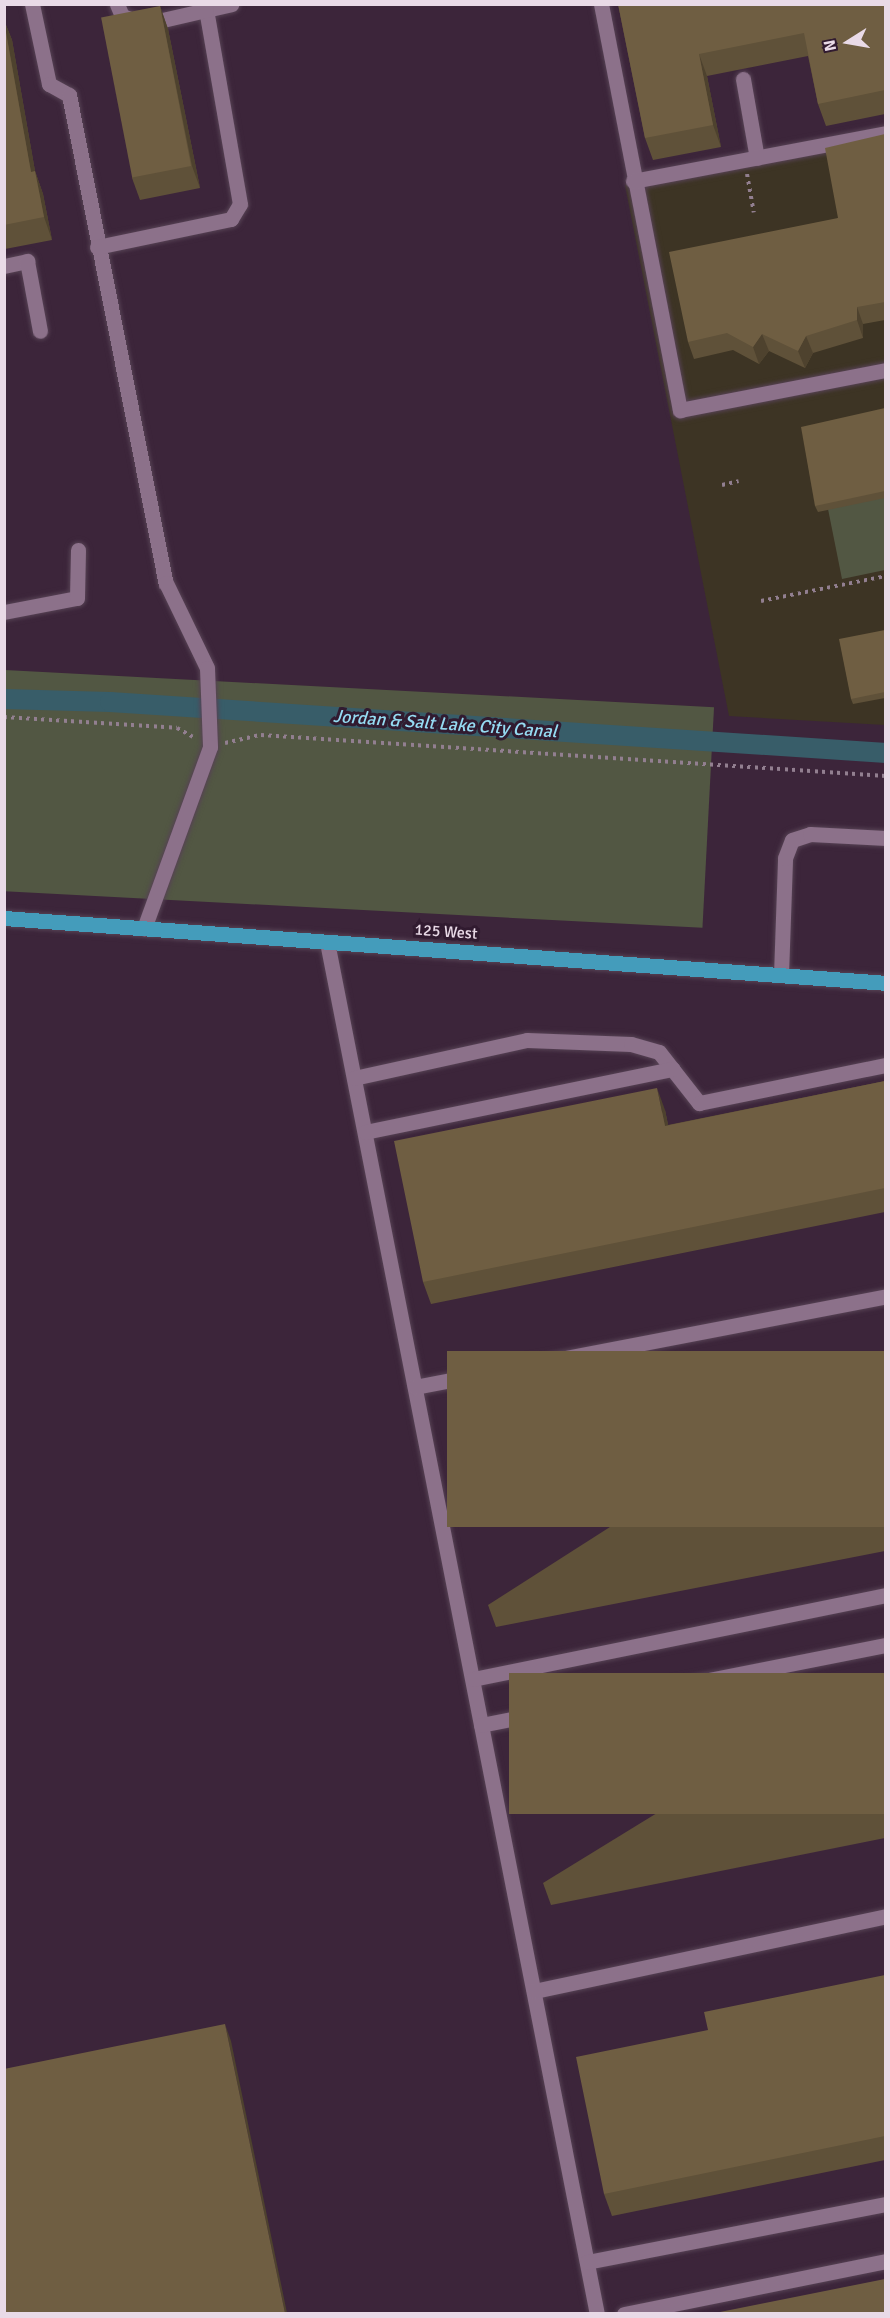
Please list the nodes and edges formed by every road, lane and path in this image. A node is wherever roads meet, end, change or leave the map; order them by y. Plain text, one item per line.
1 (32, 4) edge
2 (117, 4) edge
3 (231, 4) edge
4 (601, 4) edge
5 (205, 7) edge
6 (743, 80) dead end
7 (885, 133) edge
8 (751, 159) junction
9 (633, 181) junction
10 (754, 212) dead end
11 (97, 247) junction
12 (4, 266) edge
13 (40, 330) dead end
14 (885, 370) edge
15 (739, 481) dead end
16 (722, 484) dead end
17 (78, 550) dead end
18 (885, 576) edge
19 (761, 601) dead end
20 (4, 612) edge
21 (4, 717) edge
22 (210, 742) junction
23 (885, 776) edge
24 (885, 838) edge
25 (4, 918) edge
26 (144, 928) junction
27 (327, 942) junction
28 (781, 975) junction
29 (885, 983) edge
30 (885, 1065) edge
31 (673, 1070) junction
32 (354, 1078) junction
33 (365, 1132) junction
34 (885, 1296) edge
35 (415, 1387) junction
36 (885, 1595) edge
37 (885, 1645) edge
38 (472, 1679) junction
39 (482, 1725) junction
40 (885, 1916) edge
41 (534, 1991) junction
42 (885, 2205) edge
43 (885, 2261) edge
44 (587, 2262) junction
45 (597, 2313) edge
46 (624, 2313) edge

1 - 11 lane
2 - 5 lane
3 - 5 lane
4 - 9 lane
5 - 11 lane
6 - 8 lane
7 - 8 lane
8 - 9 lane
8 - 10 path
9 - 14 lane
11 - 22 lane
12 - 13 lane
15 - 16 path
17 - 20 lane
18 - 19 path
21 - 22 path
22 - 23 path
22 - 26 lane
24 - 28 lane
25 - 26 main road, 125 West
26 - 27 main road, 125 West
27 - 28 main road, 125 West
27 - 32 lane
28 - 29 main road, 125 West
30 - 31 lane
31 - 32 lane
31 - 33 lane
32 - 33 lane
33 - 35 lane
34 - 35 lane
35 - 38 lane
36 - 38 lane
37 - 39 lane
38 - 39 lane
39 - 41 lane
40 - 41 lane
41 - 44 lane
42 - 44 lane
43 - 46 lane
44 - 45 lane

